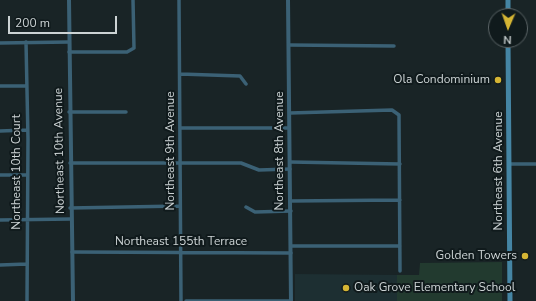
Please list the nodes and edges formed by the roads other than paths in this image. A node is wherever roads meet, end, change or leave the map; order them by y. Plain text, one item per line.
1 (69, 0) edge
2 (133, 0) edge
3 (179, 0) edge
4 (288, 0) edge
5 (26, 42) junction
6 (69, 42) junction
7 (0, 43) edge
8 (289, 45) junction
9 (394, 46) dead end
10 (508, 48) edge
11 (69, 52) junction
12 (180, 74) junction
13 (246, 84) dead end
14 (0, 86) edge
15 (26, 86) junction
16 (69, 112) junction
17 (126, 112) dead end
18 (290, 113) junction
19 (180, 128) junction
20 (289, 128) junction
21 (28, 130) junction
22 (0, 131) edge
23 (290, 162) junction
24 (70, 163) junction
25 (180, 163) junction
26 (400, 164) junction
27 (510, 164) junction
28 (536, 164) edge
29 (290, 170) junction
30 (0, 175) edge
31 (27, 175) junction
32 (400, 200) junction
33 (290, 201) junction
34 (180, 206) junction
35 (246, 207) dead end
36 (70, 208) junction
37 (291, 211) junction
38 (70, 219) junction
39 (0, 220) edge
40 (27, 220) junction
41 (291, 246) junction
42 (400, 246) junction
43 (72, 252) junction
44 (182, 252) junction
45 (291, 252) junction
46 (27, 264) junction
47 (0, 265) edge
48 (400, 271) dead end
49 (27, 301) edge
50 (73, 301) edge
51 (181, 301) edge
52 (186, 301) edge
53 (291, 301) edge
54 (510, 301) edge

1 - 6 street, Northeast 10th Avenue
2 - 11 street
3 - 12 street, Northeast 9th Avenue
4 - 8 street, Northeast 8th Avenue
5 - 6 street
5 - 7 street
5 - 15 street, Northeast 10th Court
6 - 11 street, Northeast 10th Avenue
8 - 9 street
8 - 18 street, Northeast 8th Avenue
10 - 27 main road, Northeast 6th Avenue
11 - 16 street, Northeast 10th Avenue
12 - 13 street
12 - 19 street, Northeast 9th Avenue
14 - 15 street
15 - 21 street, Northeast 10th Court
16 - 17 street
16 - 24 street, Northeast 10th Avenue
18 - 20 street, Northeast 8th Avenue
18 - 26 street
19 - 20 street
19 - 25 street, Northeast 9th Avenue
20 - 23 street, Northeast 8th Avenue
21 - 22 street
21 - 31 street, Northeast 10th Court
23 - 26 street
23 - 29 street, Northeast 8th Avenue
24 - 25 street
24 - 36 street, Northeast 10th Avenue
25 - 29 street
25 - 34 street, Northeast 9th Avenue
26 - 32 street
27 - 28 street
27 - 54 main road, Northeast 6th Avenue
29 - 33 street, Northeast 8th Avenue
30 - 31 street
31 - 40 street, Northeast 10th Court
32 - 33 street
32 - 42 street
33 - 37 street, Northeast 8th Avenue
34 - 36 street
34 - 44 street, Northeast 9th Avenue
35 - 37 street
36 - 38 street, Northeast 10th Avenue
37 - 41 street, Northeast 8th Avenue
38 - 40 street
38 - 43 street, Northeast 10th Avenue
39 - 40 street
40 - 46 street, Northeast 10th Court
41 - 42 street
41 - 45 street, Northeast 8th Avenue
42 - 48 street
43 - 44 street, Northeast 155th Terrace
43 - 50 street, Northeast 10th Avenue
44 - 45 street, Northeast 155th Terrace
44 - 51 street, Northeast 9th Avenue
45 - 53 street, Northeast 8th Avenue
46 - 47 street
46 - 49 street, Northeast 10th Court
52 - 53 street

